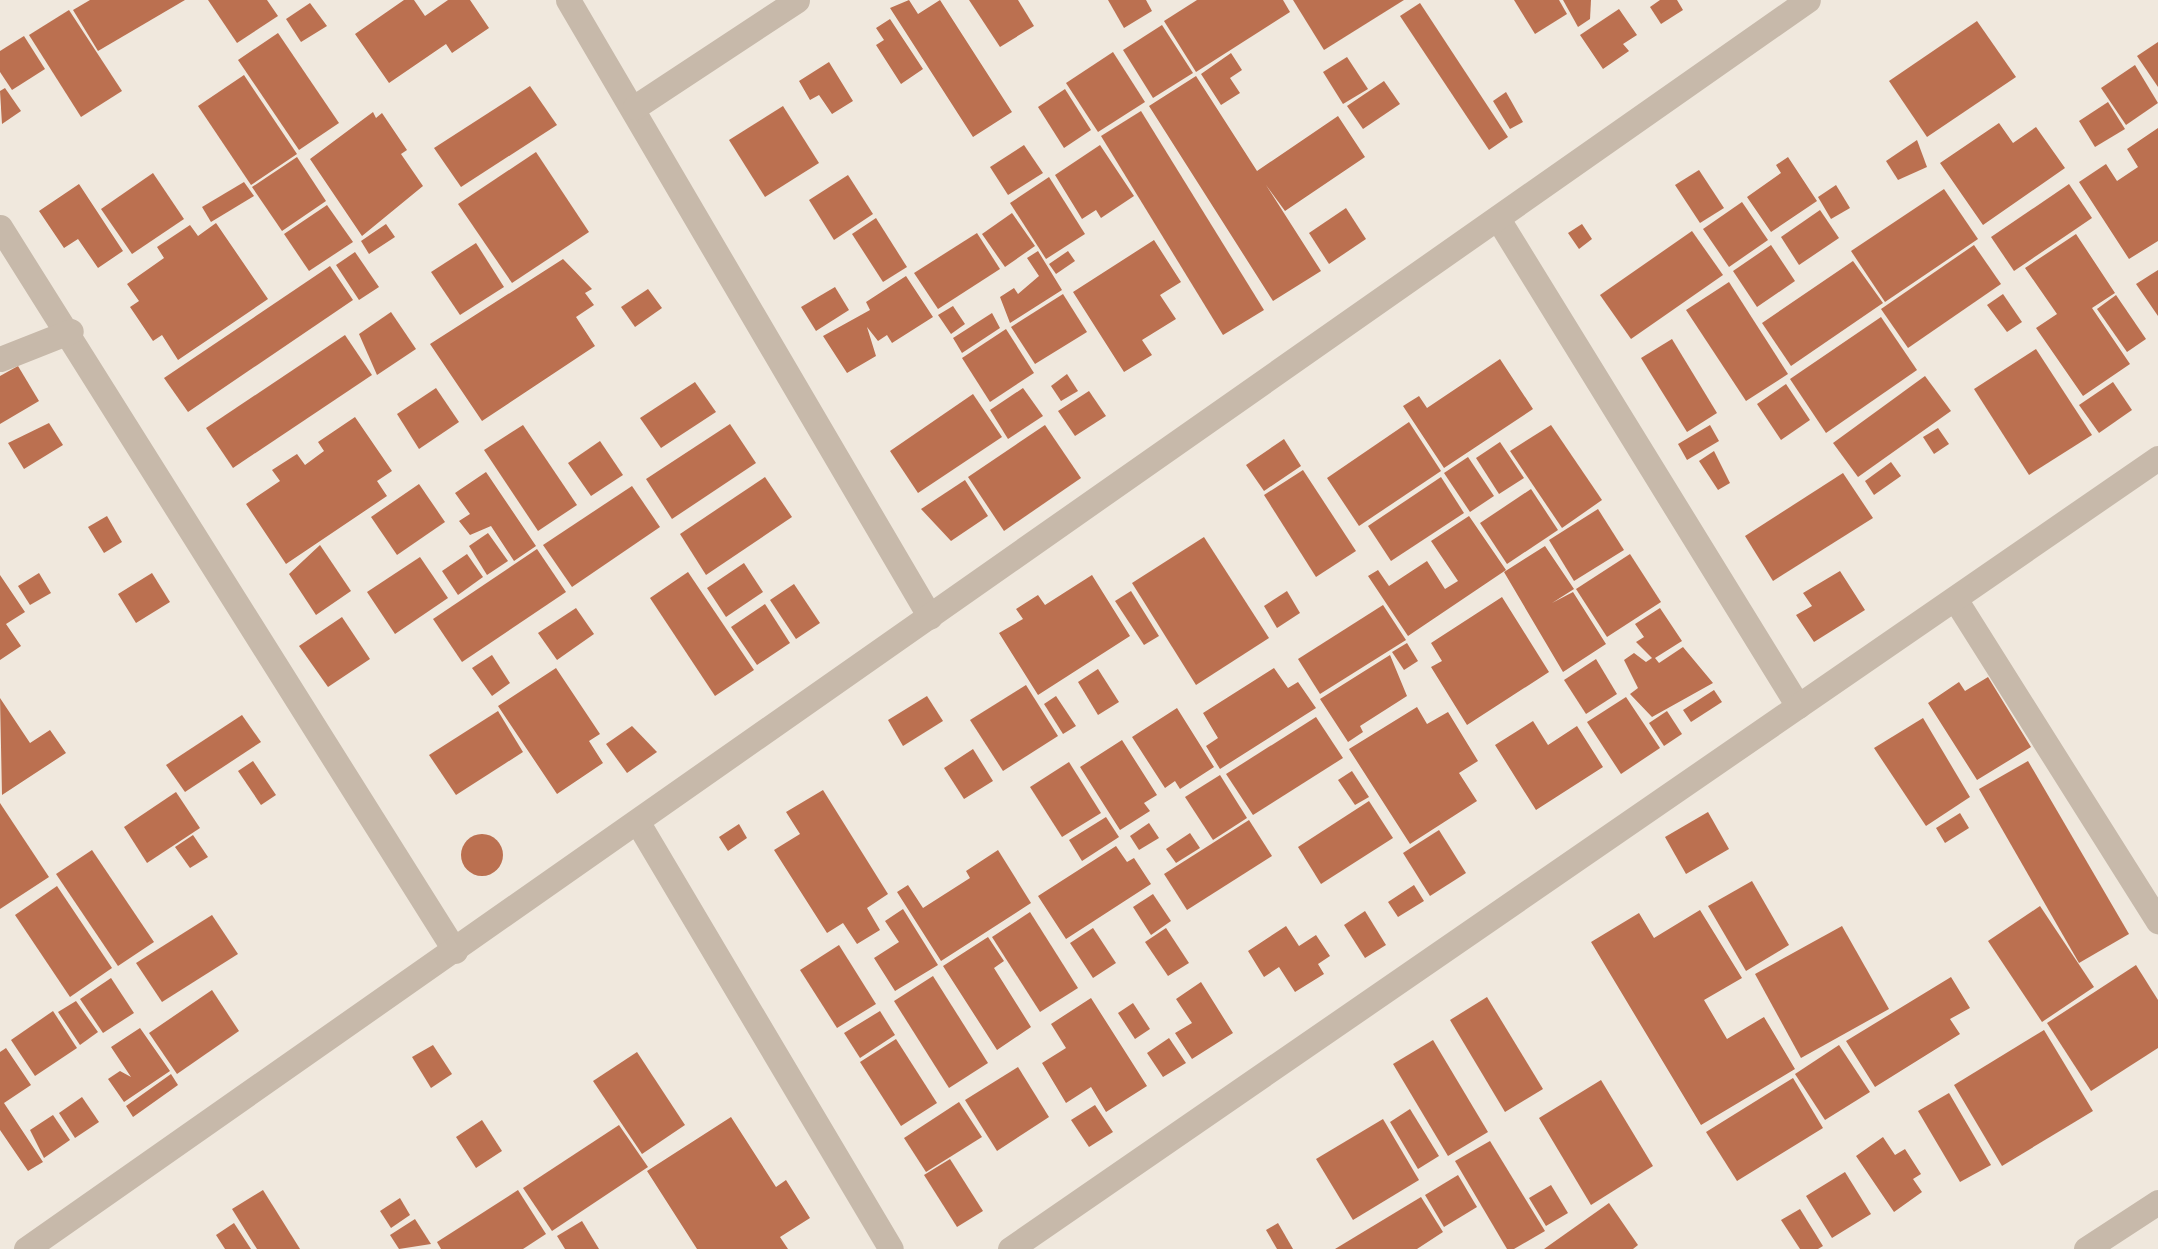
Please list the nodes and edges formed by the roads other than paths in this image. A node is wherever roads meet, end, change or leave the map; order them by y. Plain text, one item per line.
1 (568, 0) edge
2 (797, 0) edge
3 (1808, 0) edge
4 (635, 107) junction
5 (1498, 219) junction
6 (0, 227) edge
7 (71, 331) junction
8 (0, 359) edge
9 (2158, 458) edge
10 (1955, 598) junction
11 (930, 617) junction
12 (1798, 706) junction
13 (638, 823) junction
14 (2158, 921) edge
15 (456, 951) junction
16 (2158, 1202) edge
17 (26, 1249) edge
18 (891, 1249) edge
19 (1010, 1249) edge
20 (2086, 1249) edge

1 - 4 street
2 - 4 street
3 - 5 street
4 - 11 street
5 - 11 street
5 - 12 street
6 - 7 street
7 - 8 street
7 - 15 street
9 - 10 street
10 - 12 street
10 - 14 street
11 - 13 street
12 - 19 street
13 - 15 street
13 - 18 street
15 - 17 street
16 - 20 street

